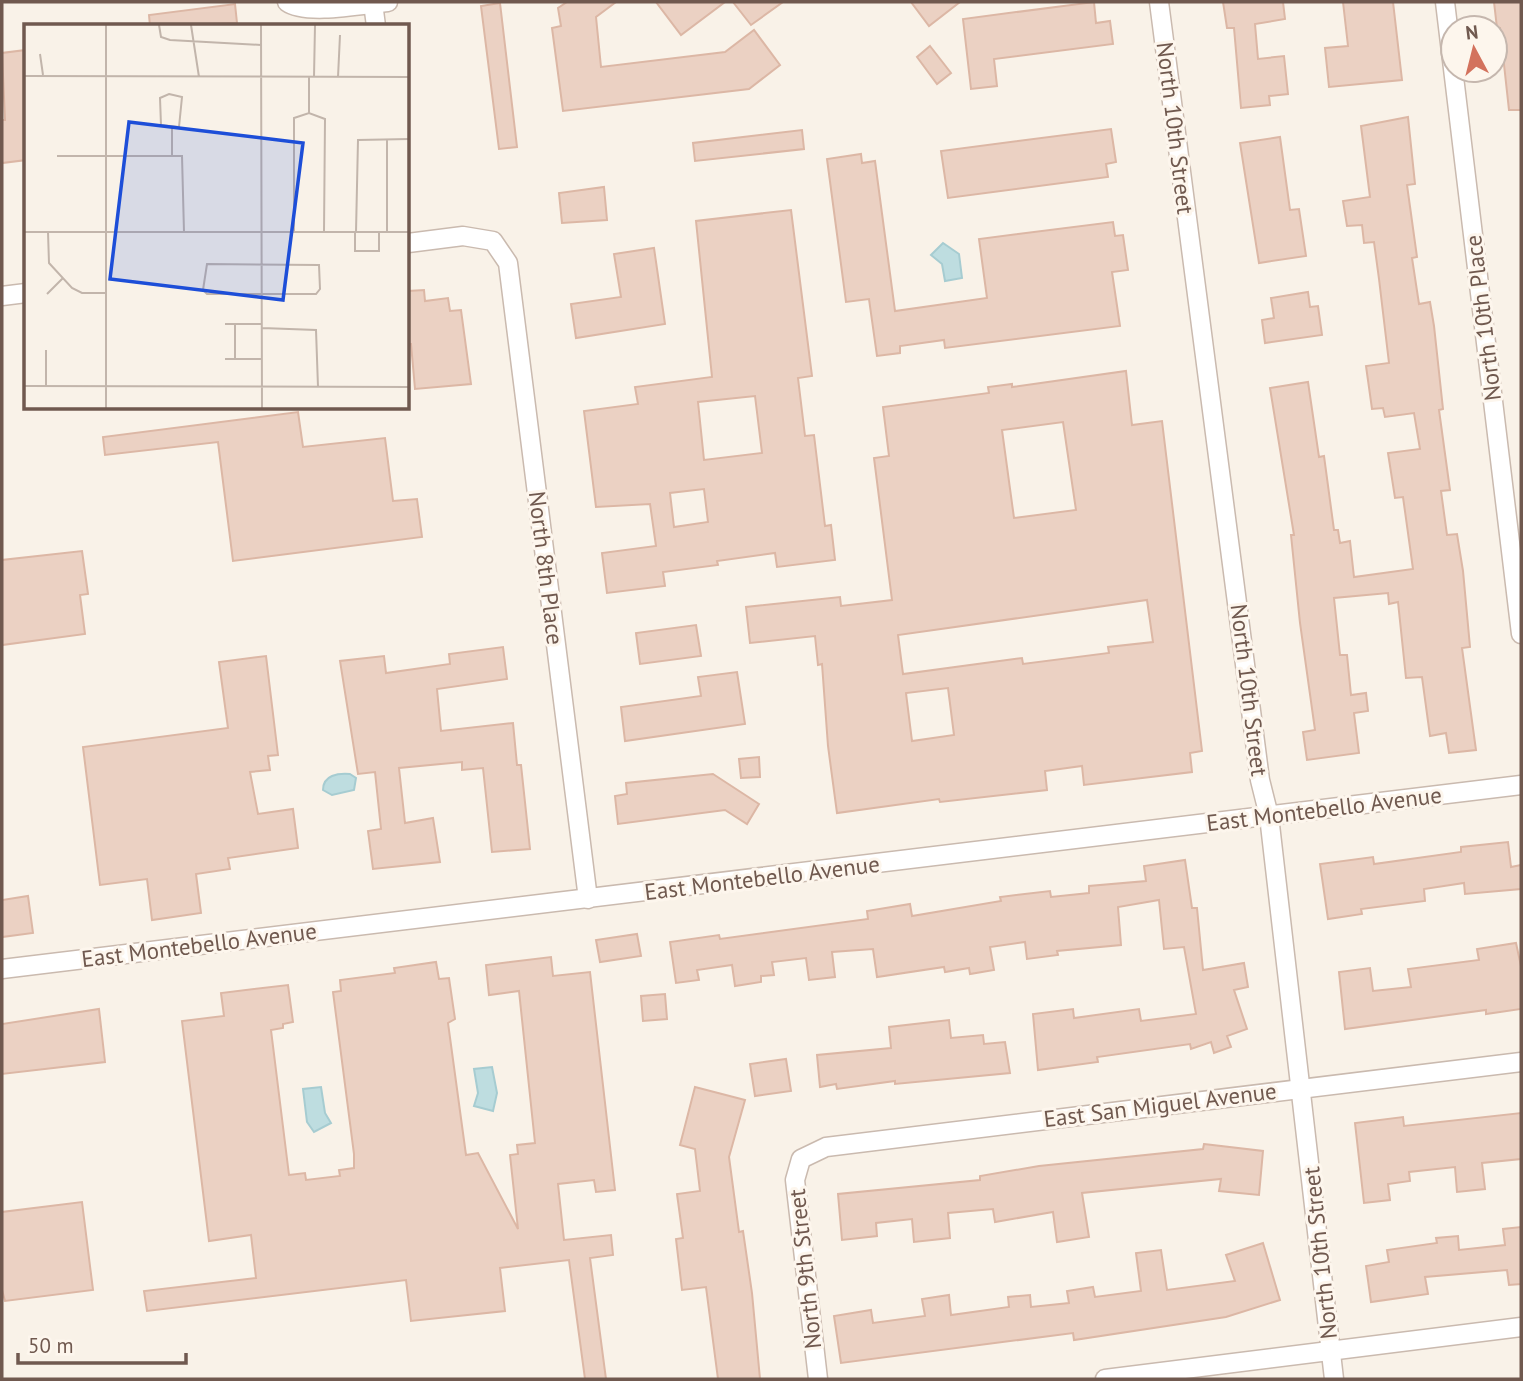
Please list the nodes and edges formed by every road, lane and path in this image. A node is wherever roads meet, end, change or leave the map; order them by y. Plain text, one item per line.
1 (287, 2) edge
2 (1159, 2) edge
3 (1445, 2) edge
4 (381, 3) edge
5 (376, 24) edge
6 (410, 243) edge
7 (24, 292) edge
8 (2, 296) edge
9 (1521, 634) edge
10 (1521, 785) edge
11 (1269, 816) junction
12 (588, 899) junction
13 (2, 969) edge
14 (1521, 1062) edge
15 (1303, 1087) junction
16 (801, 1159) joint
17 (1521, 1327) edge
18 (1331, 1350) junction
19 (818, 1379) edge
20 (1105, 1379) edge
21 (1334, 1379) edge

1 - 4 street
2 - 11 street, North 10th Street
3 - 9 street, North 10th Place
4 - 5 street
6 - 12 street, North 8th Place
7 - 8 street
10 - 11 street, East Montebello Avenue
11 - 12 street, East Montebello Avenue
11 - 15 street, North 10th Street
12 - 13 street, East Montebello Avenue
14 - 15 street, East San Miguel Avenue
15 - 16 street, East San Miguel Avenue
15 - 18 street, North 10th Street
16 - 19 street, North 9th Street
17 - 18 street
18 - 20 street
18 - 21 street, North 10th Street

